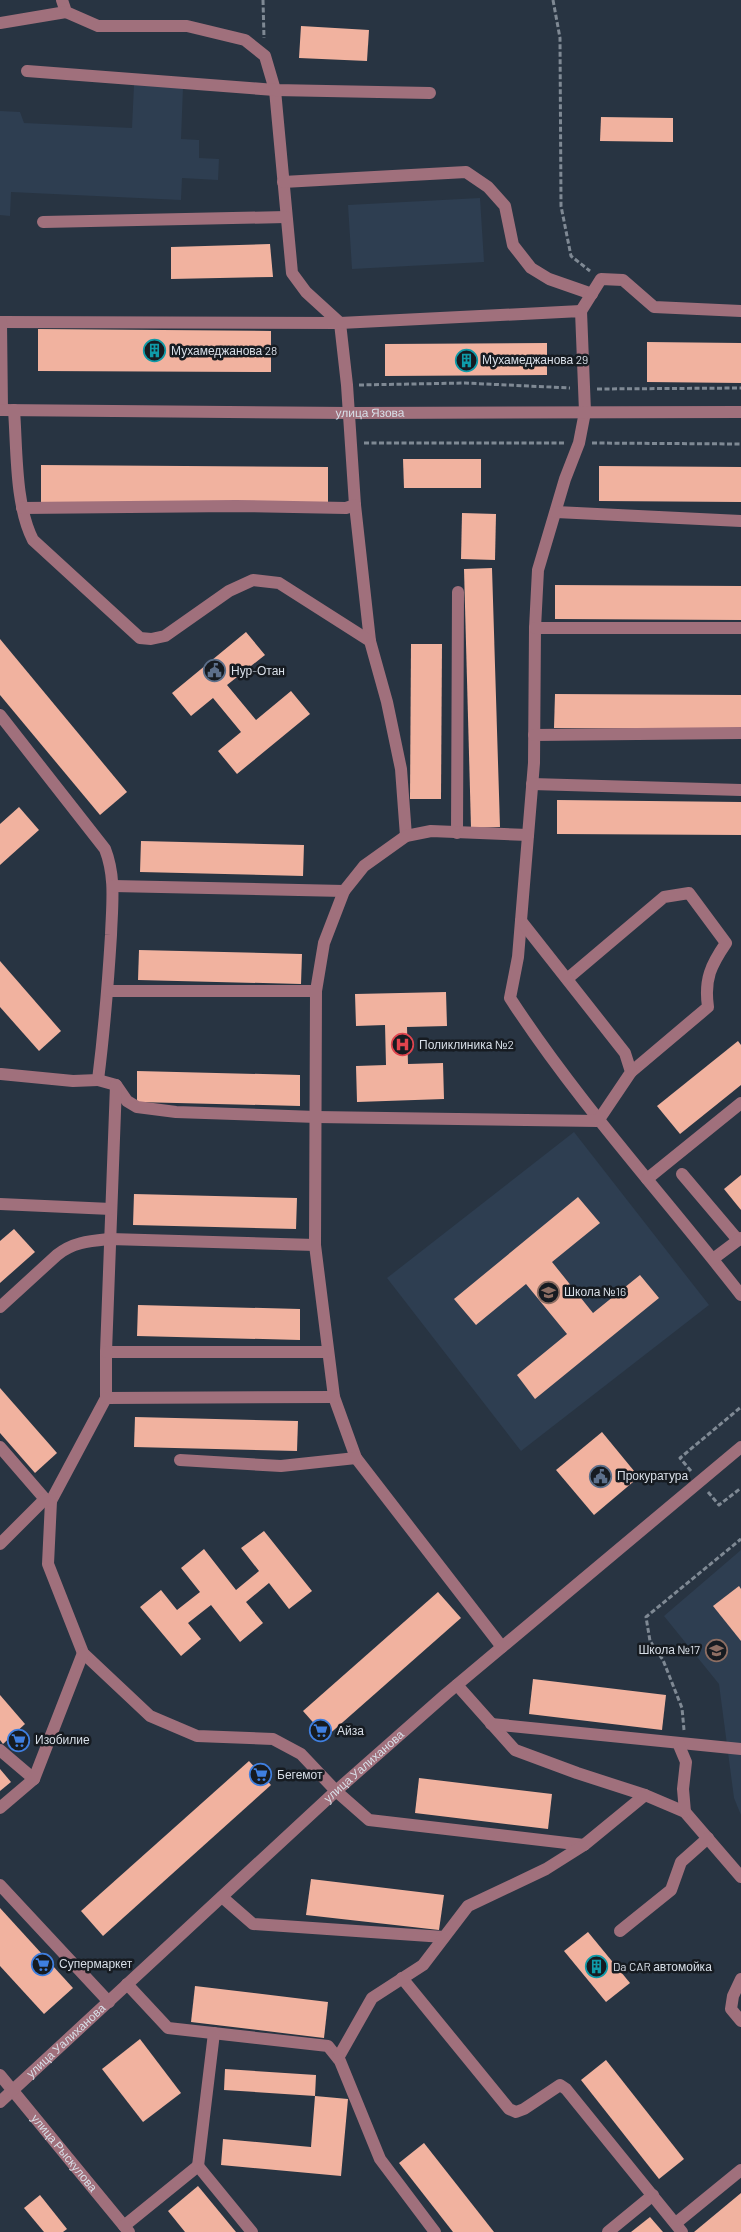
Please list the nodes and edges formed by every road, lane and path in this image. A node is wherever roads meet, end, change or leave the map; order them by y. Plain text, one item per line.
1 (263, 0) edge
2 (553, 0) edge
3 (64, 6) edge
4 (0, 23) edge
5 (265, 56) junction
6 (27, 71) dead end
7 (275, 90) junction
8 (430, 93) dead end
9 (283, 182) junction
10 (286, 217) junction
11 (43, 222) dead end
12 (600, 279) junction
13 (592, 294) junction
14 (581, 311) junction
15 (741, 311) edge
16 (1, 322) edge
17 (340, 323) junction
18 (347, 385) junction
19 (741, 388) edge
20 (584, 389) junction
21 (5, 410) edge
22 (584, 412) junction
23 (741, 412) edge
24 (349, 413) junction
25 (351, 443) junction
26 (579, 443) junction
27 (741, 444) edge
28 (355, 504) junction
29 (22, 508) junction
30 (556, 512) junction
31 (741, 521) edge
32 (458, 592) dead end
33 (535, 628) junction
34 (741, 628) edge
35 (370, 641) junction
36 (0, 715) edge
37 (741, 733) edge
38 (534, 735) junction
39 (532, 784) junction
40 (741, 790) edge
41 (457, 833) junction
42 (528, 834) junction
43 (406, 836) junction
44 (113, 886) junction
45 (344, 891) junction
46 (521, 921) junction
47 (567, 979) junction
48 (108, 991) junction
49 (316, 991) junction
50 (631, 1072) junction
51 (0, 1075) edge
52 (98, 1080) junction
53 (116, 1085) junction
54 (741, 1103) edge
55 (316, 1117) junction
56 (598, 1121) junction
57 (682, 1174) dead end
58 (647, 1179) junction
59 (0, 1204) edge
60 (111, 1209) junction
61 (110, 1239) junction
62 (739, 1239) edge
63 (314, 1245) junction
64 (713, 1259) junction
65 (741, 1295) edge
66 (0, 1307) edge
67 (106, 1352) junction
68 (328, 1352) junction
69 (334, 1397) junction
70 (106, 1398) junction
71 (741, 1408) edge
72 (741, 1447) edge
73 (0, 1448) edge
74 (356, 1458) junction
75 (180, 1460) dead end
76 (698, 1481) junction
77 (741, 1488) edge
78 (48, 1500) junction
79 (741, 1539) edge
80 (0, 1544) edge
81 (502, 1647) junction
82 (83, 1653) junction
83 (457, 1684) junction
84 (491, 1724) junction
85 (682, 1743) junction
86 (741, 1749) edge
87 (0, 1750) edge
88 (34, 1779) junction
89 (336, 1791) junction
90 (645, 1795) junction
91 (0, 1808) edge
92 (685, 1812) junction
93 (708, 1838) junction
94 (584, 1845) junction
95 (741, 1877) edge
96 (0, 1885) edge
97 (222, 1897) junction
98 (620, 1931) dead end
99 (444, 1937) junction
100 (402, 1978) junction
101 (741, 1979) edge
102 (128, 1984) junction
103 (109, 2002) junction
104 (741, 2021) edge
105 (214, 2033) junction
106 (338, 2058) junction
107 (0, 2075) edge
108 (12, 2092) junction
109 (0, 2102) edge
110 (198, 2166) junction
111 (741, 2170) edge
112 (653, 2195) junction
113 (679, 2228) edge
114 (127, 2229) edge
115 (252, 2232) edge
116 (434, 2232) edge
117 (608, 2232) edge

1 - 5 path
2 - 12 path
3 - 4 street
3 - 5 street
5 - 7 street
6 - 7 street
7 - 8 street
7 - 9 street
9 - 10 street
9 - 13 street
10 - 11 street
10 - 17 street
12 - 13 street
12 - 15 street
13 - 14 street
14 - 17 street
14 - 20 street
16 - 17 street
16 - 21 street
17 - 18 street
18 - 20 path
18 - 24 street
19 - 20 path
20 - 22 street
21 - 24 street, улица Язова
21 - 29 street
22 - 23 street, улица Язова
22 - 24 street, улица Язова
22 - 26 street
24 - 25 street
25 - 26 path
25 - 28 street
26 - 27 path
26 - 30 street
28 - 29 street
28 - 35 street
29 - 35 street
30 - 31 street
30 - 33 street
32 - 41 street
33 - 34 street
33 - 38 street
35 - 43 street
36 - 44 street
37 - 38 street
38 - 39 street
39 - 40 street
39 - 42 street
41 - 42 street
41 - 43 street
42 - 46 street
43 - 45 street
44 - 45 street
44 - 48 street
45 - 49 street
46 - 47 street
46 - 56 street
47 - 50 street
47 - 50 street
48 - 49 street
48 - 52 street
49 - 55 street
50 - 56 street
51 - 52 street
52 - 53 street
53 - 55 street
53 - 60 street
54 - 58 street
55 - 56 street
55 - 63 street
56 - 58 street
57 - 62 street
58 - 64 street
59 - 60 street
60 - 61 street
61 - 63 street
61 - 66 street
61 - 67 street
62 - 64 street
63 - 68 street
64 - 65 street
67 - 68 street
67 - 70 street
68 - 69 street
69 - 70 street
69 - 74 street
70 - 78 street
71 - 76 path
72 - 76 street, улица Уалиханова
73 - 78 street
74 - 75 street
74 - 81 street
76 - 77 path
76 - 81 street, улица Уалиханова
78 - 80 street
78 - 82 street
79 - 85 path
81 - 83 street, улица Уалиханова
82 - 88 street
82 - 89 street
83 - 84 street
83 - 89 street, улица Уалиханова
84 - 85 street
84 - 90 street
85 - 86 street
85 - 92 street
87 - 88 street
88 - 91 street
89 - 94 street
89 - 97 street, улица Уалиханова
90 - 92 street
90 - 94 street
92 - 93 street
93 - 95 street
93 - 98 street
94 - 99 street
96 - 103 street
97 - 99 street
97 - 102 street, улица Уалиханова
99 - 100 street
100 - 106 street
100 - 112 street
101 - 104 street
102 - 103 street, улица Уалиханова
102 - 105 street
103 - 108 street, улица Уалиханова
105 - 106 street
105 - 110 street
106 - 116 street
107 - 108 street, улица Рыскулова
108 - 109 street, улица Уалиханова
108 - 114 street, улица Рыскулова
110 - 114 street
110 - 115 street
111 - 113 street
112 - 113 street
112 - 117 street

